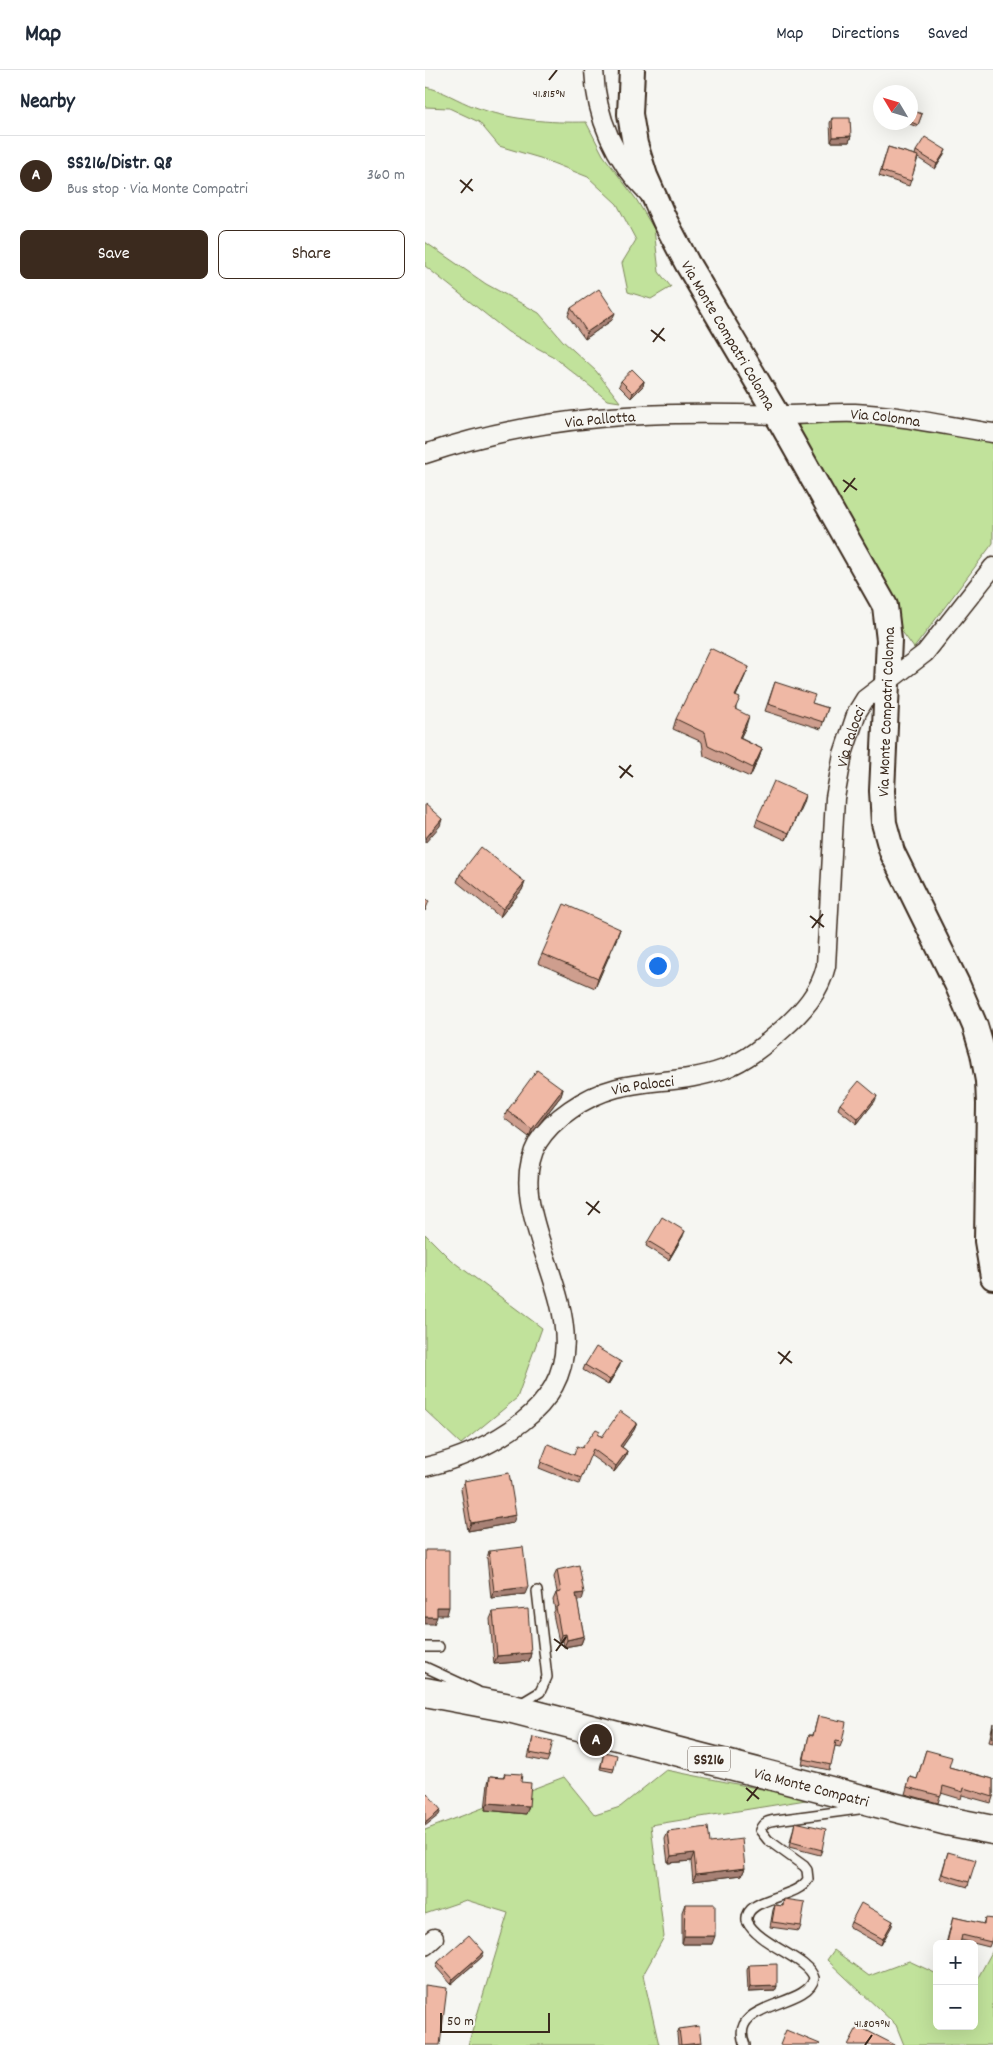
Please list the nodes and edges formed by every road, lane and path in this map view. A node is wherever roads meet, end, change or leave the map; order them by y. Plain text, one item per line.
1 (594, 70) edge
2 (632, 70) edge
3 (656, 201) junction
4 (777, 415) junction
5 (993, 433) edge
6 (425, 454) edge
7 (993, 567) edge
8 (887, 681) junction
9 (993, 1277) edge
10 (425, 1467) edge
11 (537, 1591) dead end
12 (425, 1647) edge
13 (439, 1647) dead end
14 (425, 1667) edge
15 (425, 1692) edge
16 (507, 1708) junction
17 (886, 1805) junction
18 (993, 1830) edge
19 (745, 2045) edge

1 - 3 street
2 - 3 street, Via Monte Compatri Colonna
3 - 4 street, Via Monte Compatri Colonna
4 - 5 street, Via Colonna
4 - 6 street, Via Pallotta
4 - 8 street, Via Monte Compatri Colonna
7 - 8 street, Via Palocci
8 - 9 street, Via Monte Compatri Colonna
8 - 10 street, Via Palocci
11 - 16 lane
12 - 13 lane
14 - 16 lane
15 - 16 main road, Via Monte Compatri / SS216
16 - 17 main road, Via Monte Compatri / SS216
17 - 18 main road, Via Monte Compatri / SS216
17 - 19 lane

